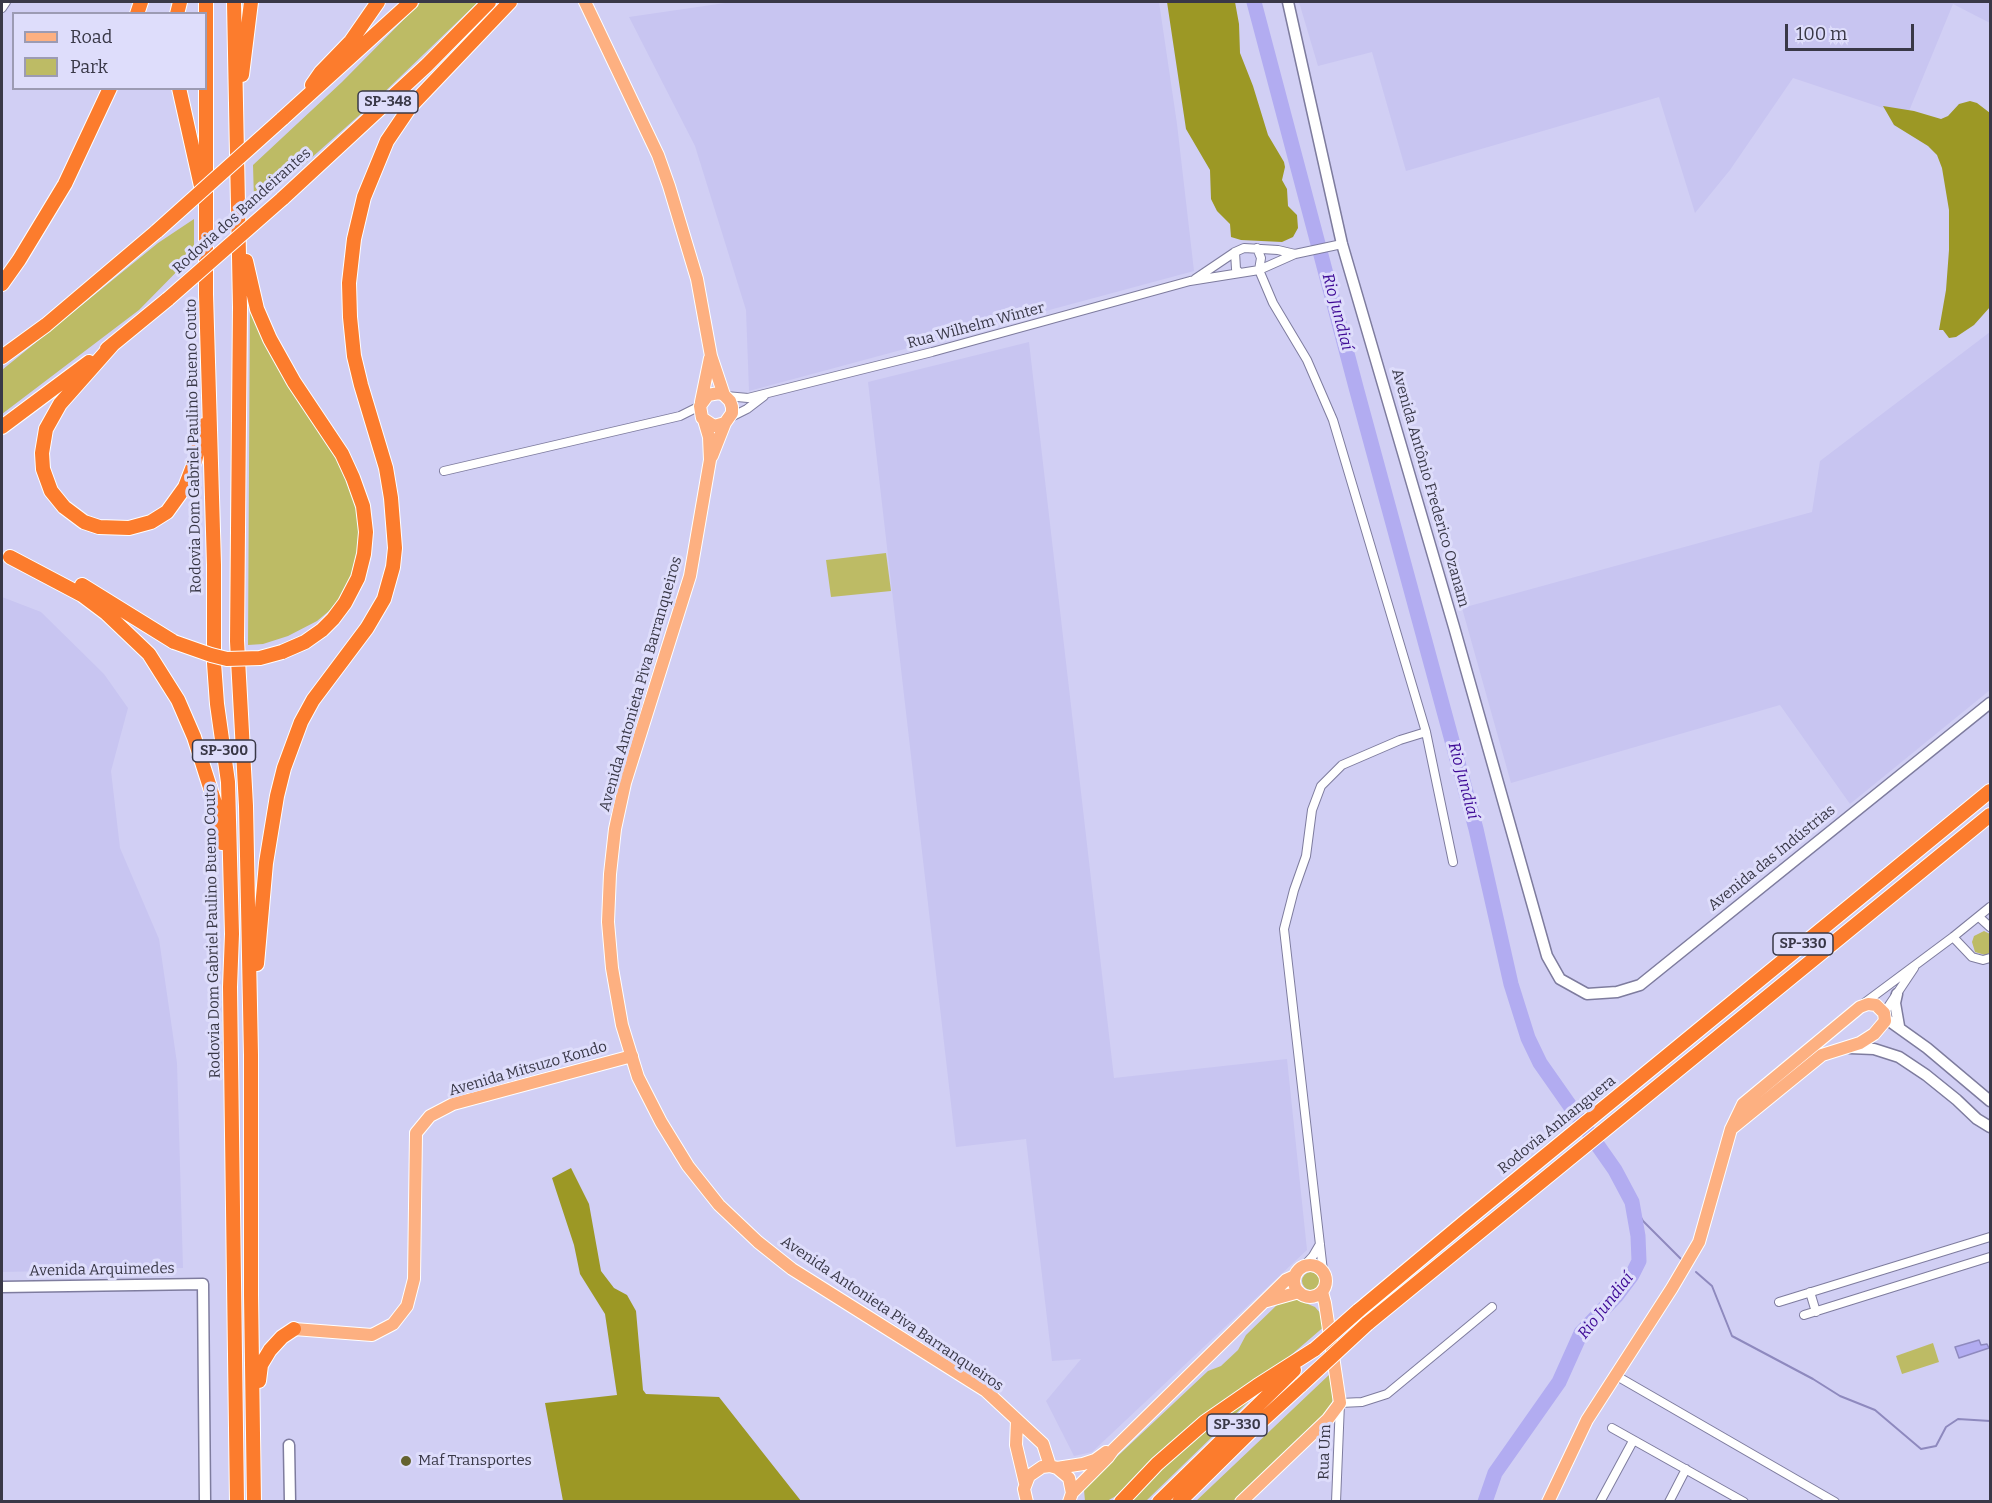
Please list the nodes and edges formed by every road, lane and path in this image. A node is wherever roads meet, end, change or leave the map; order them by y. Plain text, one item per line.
1 (6, 2) edge
2 (234, 2) edge
3 (251, 2) edge
4 (378, 2) edge
5 (411, 2) edge
6 (489, 2) edge
7 (510, 2) edge
8 (585, 2) edge
9 (1288, 2) edge
10 (2, 8) edge
11 (109, 90) edge
12 (179, 90) edge
13 (206, 90) edge
14 (296, 108) junction
15 (235, 128) junction
16 (237, 202) junction
17 (207, 213) junction
18 (1342, 244) junction
19 (1257, 248) junction
20 (1235, 252) junction
21 (1298, 254) junction
22 (1259, 270) junction
23 (1240, 273) junction
24 (1190, 281) junction
25 (2, 284) edge
26 (114, 343) junction
27 (711, 356) junction
28 (2, 357) edge
29 (768, 393) junction
30 (725, 396) junction
31 (208, 408) junction
32 (702, 412) junction
33 (680, 416) junction
34 (728, 421) junction
35 (2, 427) edge
36 (710, 460) junction
37 (444, 471) dead end
38 (6, 556) edge
39 (1990, 703) edge
40 (1426, 732) junction
41 (1990, 791) edge
42 (1990, 815) edge
43 (1453, 862) dead end
44 (1990, 907) edge
45 (1979, 917) junction
46 (1990, 927) edge
47 (232, 934) junction
48 (1953, 938) junction
49 (1990, 958) edge
50 (1916, 964) junction
51 (1560, 979) joint
52 (1897, 994) junction
53 (1860, 1007) junction
54 (1885, 1016) junction
55 (1838, 1025) junction
56 (1899, 1026) junction
57 (1844, 1047) junction
58 (251, 1055) junction
59 (632, 1056) junction
60 (1792, 1071) junction
61 (1990, 1101) edge
62 (1990, 1116) edge
63 (1977, 1119) junction
64 (1990, 1127) edge
65 (1990, 1237) edge
66 (1320, 1244) junction
67 (1990, 1257) edge
68 (1323, 1271) junction
69 (1299, 1272) junction
70 (2, 1287) edge
71 (1322, 1292) junction
72 (1810, 1292) junction
73 (1304, 1294) junction
74 (1266, 1302) junction
75 (1779, 1302) dead end
76 (1492, 1307) dead end
77 (1815, 1312) junction
78 (1804, 1315) dead end
79 (1327, 1316) junction
80 (294, 1329) joint
81 (1315, 1349) junction
82 (1616, 1375) junction
83 (1340, 1403) junction
84 (1017, 1421) junction
85 (1612, 1428) dead end
86 (1634, 1440) junction
87 (289, 1445) dead end
88 (1113, 1450) junction
89 (253, 1452) junction
90 (1054, 1467) junction
91 (1686, 1469) junction
92 (1025, 1483) junction
93 (1131, 1490) junction
94 (1072, 1499) edge
95 (1740, 1500) edge
96 (1027, 1501) edge
97 (205, 1502) edge
98 (237, 1502) edge
99 (254, 1502) edge
100 (290, 1502) edge
101 (1115, 1502) edge
102 (1121, 1502) edge
103 (1159, 1502) edge
104 (1179, 1502) edge
105 (1241, 1502) edge
106 (1336, 1502) edge
107 (1548, 1502) edge
108 (1600, 1502) edge
109 (1669, 1502) edge
110 (1835, 1502) edge

1 - 10 street
2 - 15 highway, SP-300
3 - 15 highway
4 - 14 highway
5 - 14 highway
6 - 26 highway, Rodovia dos Bandeirantes / SP-348, bridge
7 - 58 highway
8 - 27 main road
9 - 18 street, Avenida Antônio Frederico Ozanam
11 - 25 highway
12 - 17 highway
13 - 17 highway, Rodovia Dom Gabriel Paulino Bueno Couto / SP-300
14 - 28 highway, bridge
15 - 16 highway, SP-300
16 - 38 highway, bridge
16 - 58 highway, SP-300
17 - 31 highway, Rodovia Dom Gabriel Paulino Bueno Couto / SP-300
18 - 21 street
18 - 51 street, Avenida Antônio Frederico Ozanam
19 - 20 street
19 - 21 street
19 - 22 street
20 - 23 street
20 - 24 street
21 - 22 street
22 - 23 street
22 - 40 street
23 - 24 street
24 - 29 street, Rua Wilhelm Winter
26 - 31 highway
26 - 35 highway, Rodovia dos Bandeirantes / SP-348
27 - 30 main road
27 - 32 main road
29 - 30 street, Rua Wilhelm Winter
29 - 34 street, Rua Wilhelm Winter
30 - 32 main road
30 - 34 main road
31 - 47 highway, Rodovia Dom Gabriel Paulino Bueno Couto / SP-300
32 - 33 street
32 - 33 street
32 - 34 main road
32 - 36 main road
33 - 37 street
34 - 36 main road
36 - 59 main road, Avenida Antonieta Piva Barranqueiros
38 - 47 highway
39 - 51 street, Avenida das Indústrias
40 - 43 street
40 - 66 street
41 - 81 highway, Rodovia Anhanguera / SP-330, bridge
42 - 104 highway, SP-330, bridge
44 - 45 street
45 - 46 street
45 - 48 street
47 - 98 highway, Rodovia Dom Gabriel Paulino Bueno Couto / SP-300
48 - 49 street
48 - 50 street
50 - 52 street
50 - 53 street
52 - 54 street
52 - 56 street
53 - 54 main road
53 - 55 main road
54 - 56 street
54 - 57 main road
55 - 57 main road
55 - 60 main road
56 - 61 street
57 - 60 main road
57 - 63 street
58 - 89 highway, SP-300
59 - 80 main road, Avenida Mitsuzo Kondo
59 - 84 main road, Avenida Antonieta Piva Barranqueiros
60 - 82 main road
62 - 63 street
63 - 64 street
65 - 72 street
66 - 68 street
66 - 69 street
67 - 77 street
68 - 69 main road
68 - 71 main road
69 - 73 main road
69 - 74 main road
70 - 97 street, Avenida Arquimedes
71 - 73 main road
71 - 79 main road
72 - 75 street
72 - 77 street
73 - 74 main road
73 - 79 main road
74 - 88 main road
76 - 83 street
77 - 78 street
79 - 83 main road
80 - 89 highway
81 - 93 highway
81 - 103 highway, Rodovia Anhanguera / SP-330
82 - 107 main road
82 - 110 street
83 - 105 main road
83 - 106 street, Rua Um
84 - 90 main road, Avenida Antonieta Piva Barranqueiros
84 - 92 main road
85 - 86 street
86 - 91 street
86 - 108 street
87 - 100 street
88 - 90 main road
88 - 94 main road
89 - 99 highway, SP-300
90 - 92 main road
90 - 94 main road, Avenida Antonieta Piva Barranqueiros
91 - 95 street
91 - 109 street
92 - 96 main road
93 - 101 main road
93 - 102 highway

